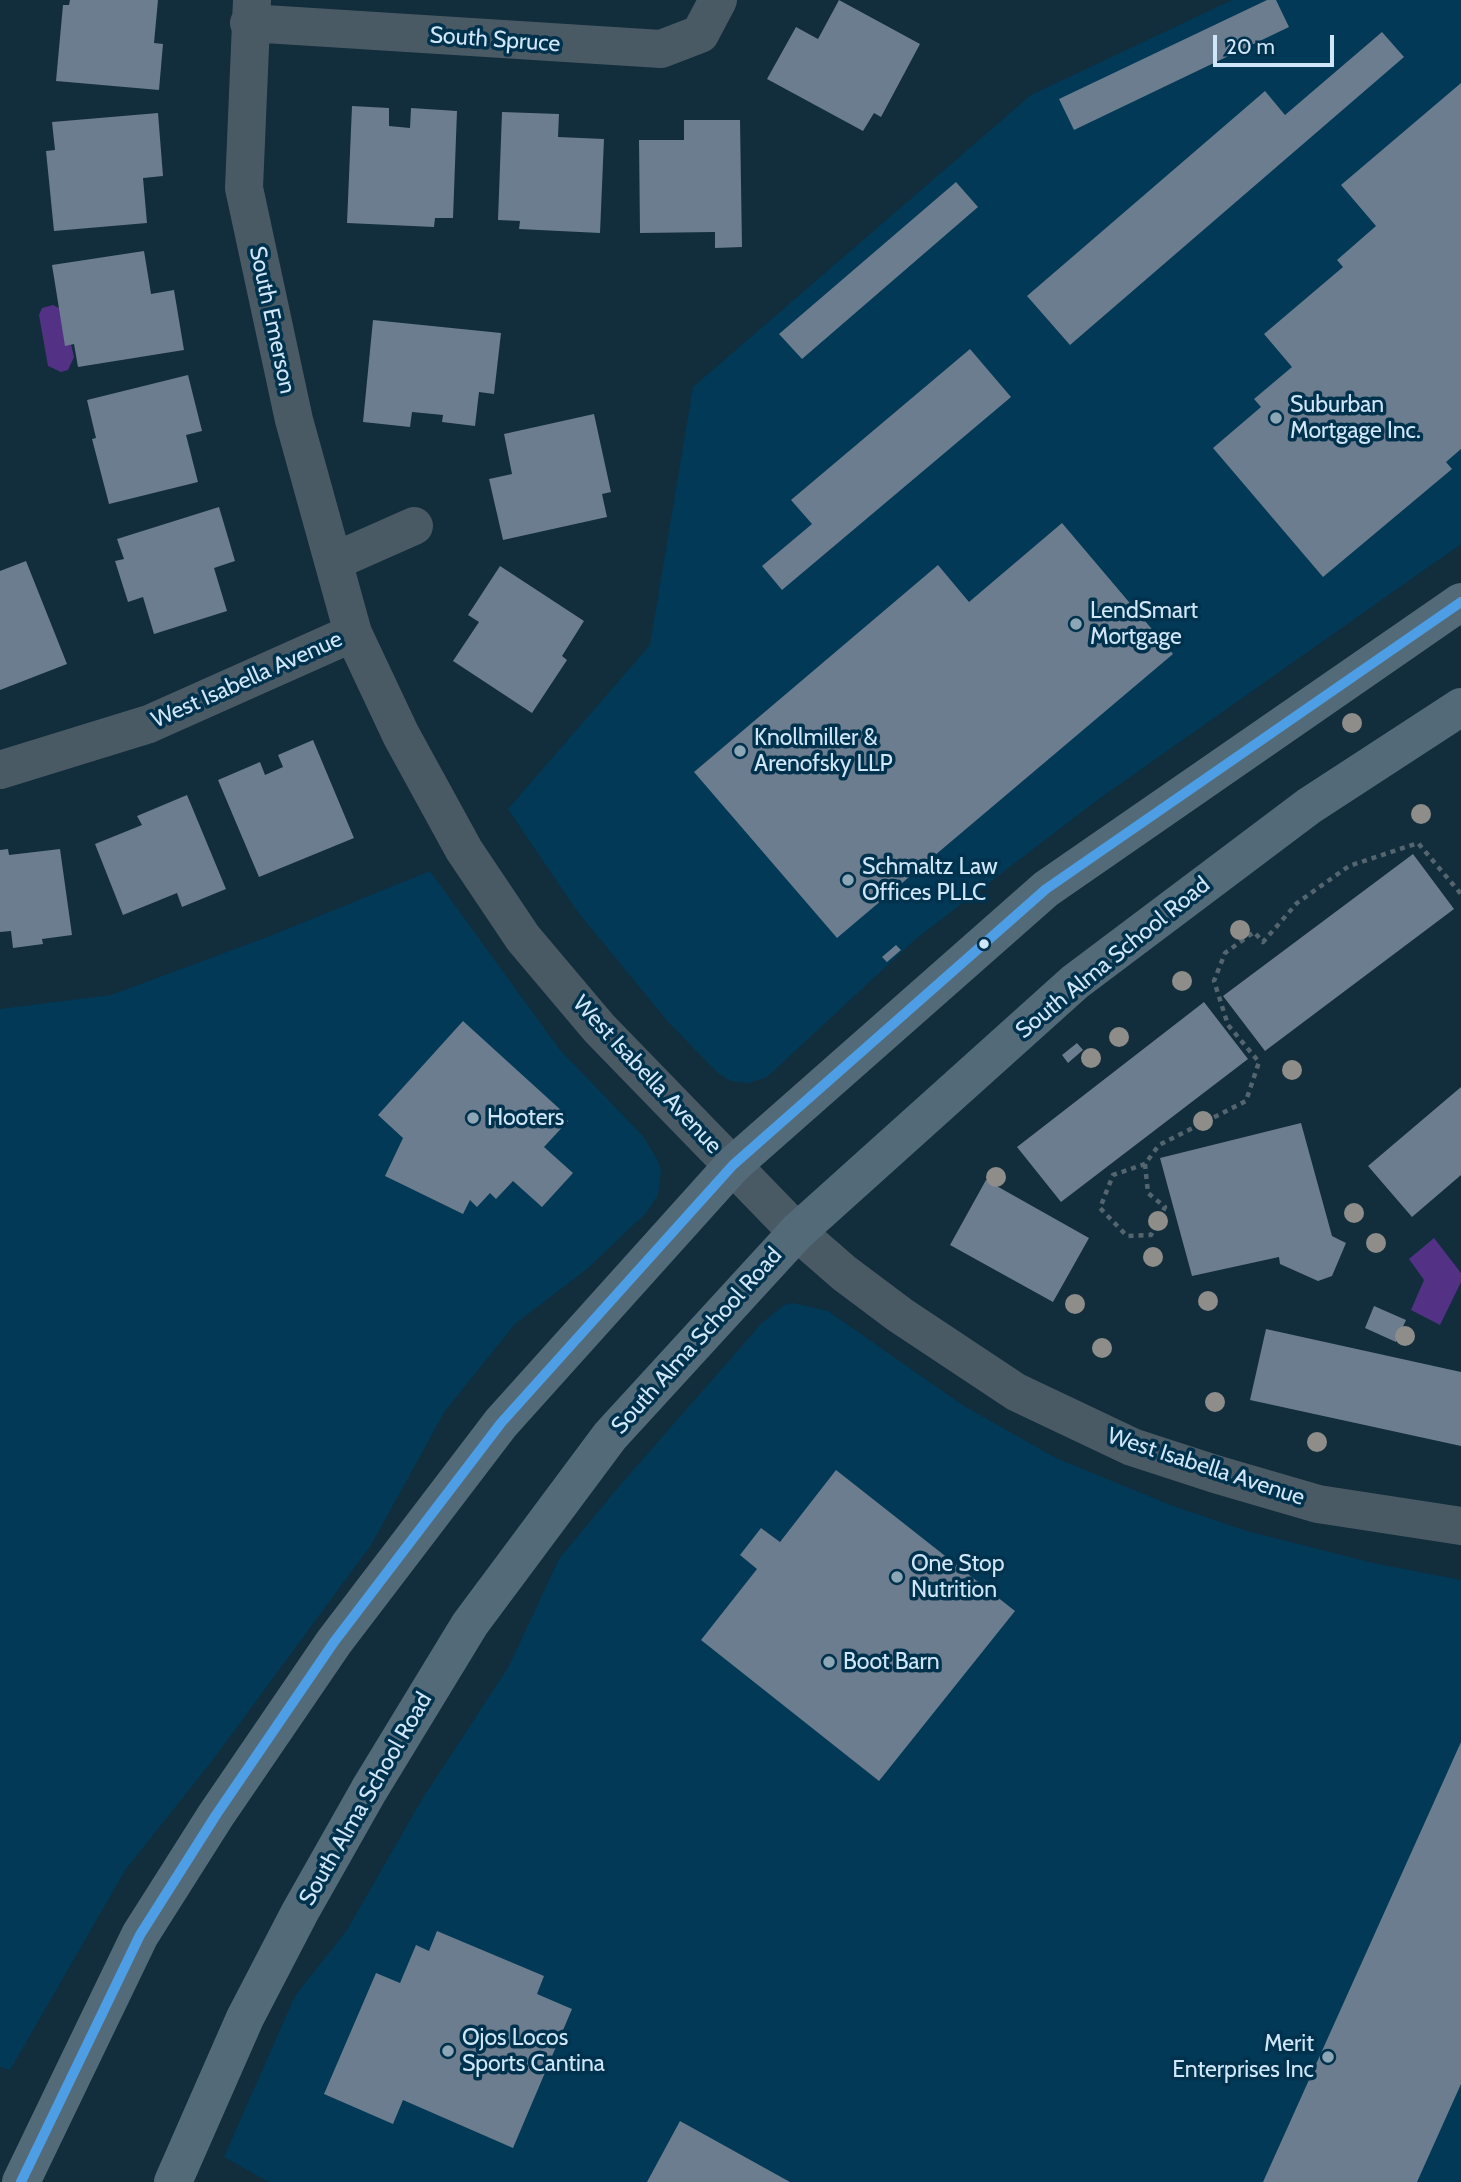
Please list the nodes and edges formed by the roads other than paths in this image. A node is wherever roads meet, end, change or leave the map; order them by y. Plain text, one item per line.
1 (718, 0) edge
2 (250, 12) edge
3 (414, 526) dead end
4 (335, 562) junction
5 (1461, 602) edge
6 (354, 633) junction
7 (1461, 707) edge
8 (0, 770) edge
9 (733, 1165) junction
10 (797, 1231) junction
11 (1461, 1526) edge
12 (21, 2182) edge
13 (173, 2182) edge

1 - 2 street, South Spruce
2 - 4 street, South Emerson
3 - 4 street
4 - 6 street, South Emerson
5 - 9 main road
6 - 8 street, West Isabella Avenue
6 - 9 street, West Isabella Avenue
7 - 10 main road, South Alma School Road
9 - 10 street, West Isabella Avenue
9 - 12 main road
10 - 11 street, West Isabella Avenue
10 - 13 main road, South Alma School Road

